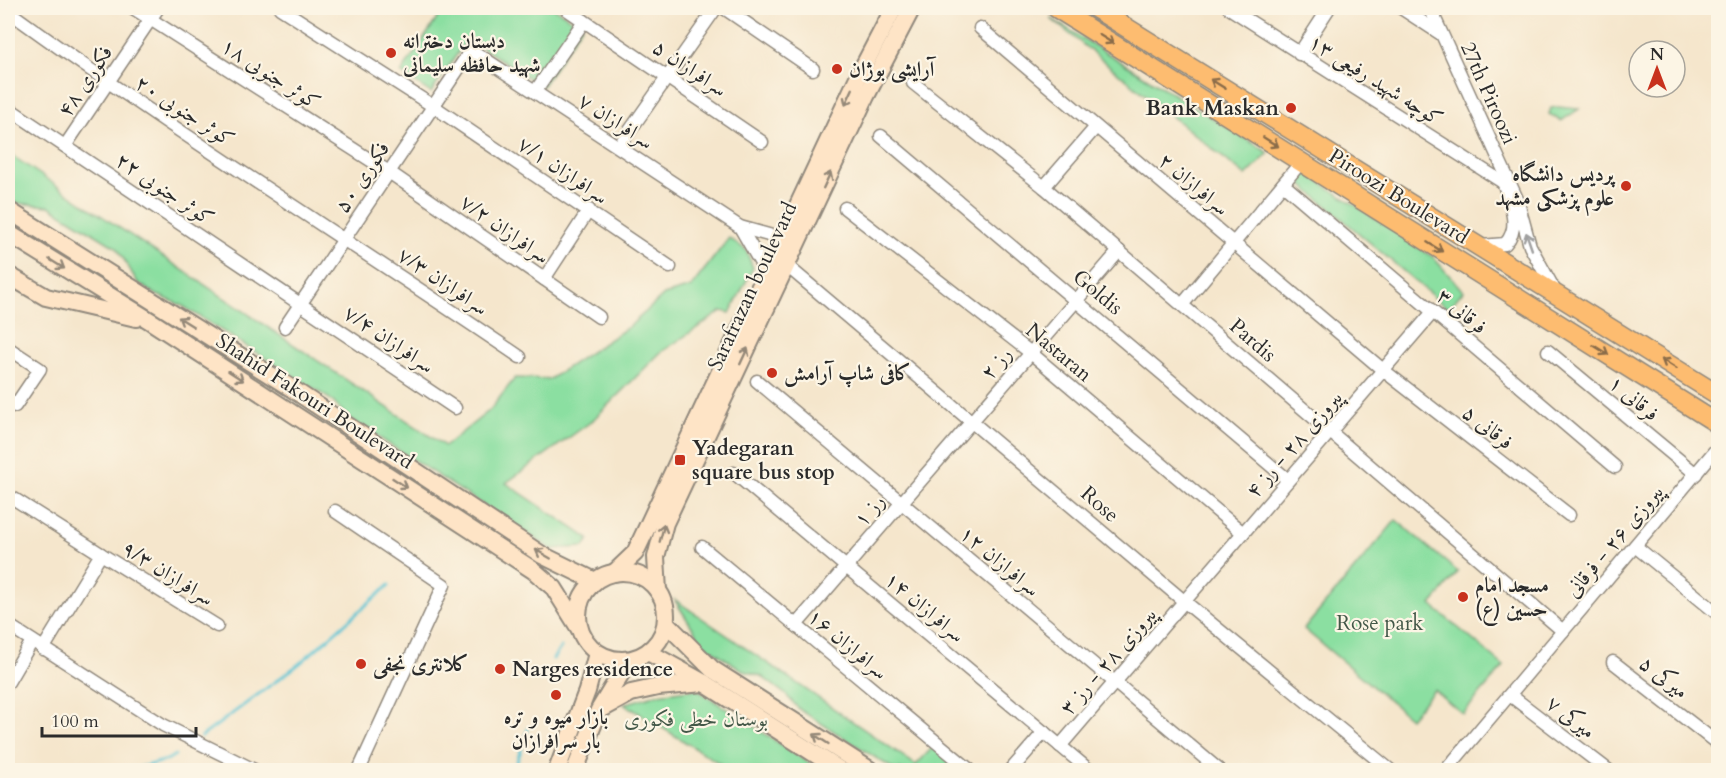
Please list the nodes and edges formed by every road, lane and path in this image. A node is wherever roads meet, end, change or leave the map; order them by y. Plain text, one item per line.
1 (133, 8) edge
2 (158, 8) edge
3 (280, 8) edge
4 (565, 8) edge
5 (716, 8) edge
6 (724, 8) edge
7 (894, 8) edge
8 (912, 8) edge
9 (1056, 8) edge
10 (1095, 8) edge
11 (1229, 8) edge
12 (1329, 8) edge
13 (1401, 8) edge
14 (1430, 8) edge
15 (8, 11) edge
16 (150, 20) junction
17 (584, 21) junction
18 (980, 28) dead end
19 (1441, 34) junction
20 (471, 50) joint
21 (1299, 54) junction
22 (813, 69) dead end
23 (668, 76) junction
24 (106, 82) junction
25 (913, 83) dead end
26 (535, 92) junction
27 (433, 106) junction
28 (8, 108) edge
29 (1096, 127) junction
30 (881, 136) dead end
31 (762, 142) dead end
32 (65, 146) junction
33 (619, 146) junction
34 (1496, 156) junction
35 (1302, 161) junction
36 (389, 172) junction
37 (1504, 183) junction
38 (1283, 184) junction
39 (1044, 187) junction
40 (845, 208) dead end
41 (8, 210) edge
42 (589, 210) junction
43 (740, 227) junction
44 (8, 233) edge
45 (345, 238) junction
46 (783, 239) junction
47 (1233, 243) junction
48 (1481, 246) junction
49 (1119, 251) junction
50 (786, 265) junction
51 (670, 267) dead end
52 (766, 274) junction
53 (8, 275) edge
54 (544, 279) junction
55 (1556, 293) junction
56 (1076, 298) junction
57 (300, 303) junction
58 (1182, 305) junction
59 (1433, 312) junction
60 (599, 317) dead end
61 (152, 322) junction
62 (285, 327) dead end
63 (8, 348) edge
64 (1548, 351) dead end
65 (1031, 353) junction
66 (520, 357) dead end
67 (1383, 370) junction
68 (757, 381) dead end
69 (1719, 395) edge
70 (11, 404) edge
71 (455, 408) dead end
72 (972, 420) junction
73 (1719, 424) edge
74 (1330, 431) junction
75 (1719, 447) edge
76 (1615, 467) dead end
77 (734, 473) dead end
78 (1696, 474) junction
79 (1288, 480) junction
80 (8, 495) edge
81 (901, 502) junction
82 (335, 511) dead end
83 (1569, 515) dead end
84 (1243, 533) junction
85 (1635, 546) junction
86 (702, 547) dead end
87 (101, 554) junction
88 (846, 566) junction
89 (614, 573) junction
90 (595, 581) junction
91 (658, 591) junction
92 (1185, 602) junction
93 (1719, 614) edge
94 (666, 623) junction
95 (795, 625) junction
96 (8, 626) edge
97 (217, 626) dead end
98 (579, 628) junction
99 (1563, 631) junction
100 (32, 641) junction
101 (43, 649) junction
102 (648, 652) junction
103 (597, 653) junction
104 (629, 660) junction
105 (1613, 662) dead end
106 (8, 682) edge
107 (704, 682) junction
108 (1115, 682) junction
109 (1510, 695) junction
110 (599, 710) junction
111 (1044, 732) junction
112 (1719, 744) edge
113 (1060, 746) junction
114 (254, 771) edge
115 (359, 771) edge
116 (557, 771) edge
117 (575, 771) edge
118 (840, 771) edge
119 (870, 771) edge
120 (970, 771) edge
121 (1011, 771) edge
122 (1089, 771) edge
123 (1219, 771) edge
124 (1390, 771) edge
125 (1446, 771) edge
126 (1608, 771) edge

1 - 16 street, کوثر جنوبی ۱۸
2 - 16 street, فکوری ۴۸
3 - 27 street, سرافرازان ۷/۱
4 - 17 street, سرافرازان ۵
5 - 23 street
6 - 22 street
7 -> 46 main road, Sarafrazan boulevard
50 -> 8 main road, Sarafrazan boulevard
9 -> 35 main road, Piroozi Boulevard
48 -> 10 main road, Piroozi Boulevard
11 - 21 street, کوچه شهید رفیعی ۱۳
12 - 21 street
13 - 19 street
14 - 19 street, 27th Piroozi
15 - 24 street, کوثر جنوبی ۲۰
16 - 24 street, فکوری ۴۸
16 - 36 street, کوثر جنوبی ۱۸
17 - 23 street, سرافرازان ۵
17 - 26 street
18 - 29 street, سرافرازان ۲
19 - 34 street, 27th Piroozi
20 - 26 street, سرافرازان ۷
20 - 27 street, فکوری ۵۰
21 - 37 street, کوچه شهید رفیعی ۱۳
23 - 31 street, سرافرازان ۵
23 - 33 street
24 - 32 street, فکوری ۴۸
24 - 45 street, کوثر جنوبی ۲۰
25 - 39 street, Pardis
26 - 33 street, سرافرازان ۷
27 - 36 street, فکوری ۵۰
27 - 42 street, سرافرازان ۷/۱
28 - 32 street, کوثر جنوبی ۲۲
29 - 39 street
29 - 47 street, سرافرازان ۲
30 - 56 street, Goldis
32 - 57 street, کوثر جنوبی ۲۲
33 - 43 street, سرافرازان ۷
34 - 37 street
55 -> 34 street, 27th Piroozi
35 - 38 street
35 -> 73 main road, Piroozi Boulevard
36 - 45 street, فکوری ۵۰
36 - 54 street, سرافرازان ۷/۲
37 - 48 street
38 - 47 street
38 - 59 street, فرقانی ۳
39 - 49 street, Pardis
40 - 65 street, Nastaran
90 -> 41 main road, Shahid Fakouri Boulevard
42 - 51 street, سرافرازان ۷/۱
42 - 54 street
43 - 46 street
43 - 52 street
44 -> 61 main road, Shahid Fakouri Boulevard
45 - 57 street, فکوری ۵۰
45 - 66 street, سرافرازان ۷/۳
46 - 52 main road, Sarafrazan boulevard
47 - 58 street
47 - 67 street, سرافرازان ۲
48 - 55 main road, Piroozi Boulevard
49 - 56 street, رز ۲
49 - 58 street, Pardis
50 - 72 street, Rose
91 -> 50 main road, Sarafrazan boulevard
52 - 89 main road, Sarafrazan boulevard
53 - 61 main road
54 - 60 street, سرافرازان ۷/۲
69 -> 55 main road, Piroozi Boulevard
56 - 65 street, رز ۲
56 - 79 street, Goldis
57 - 62 street, فکوری ۵۰
57 - 71 street, سرافرازان ۷/۴
58 - 74 street, Pardis
59 - 67 street, پیروزی ۲۸ - رز ۴
59 - 76 street, فرقانی ۳
61 -> 98 main road, Shahid Fakouri Boulevard
63 - 70 street
64 - 78 street, فرقانی ۱
65 - 72 street, رز ۲
65 - 84 street, Nastaran
67 - 74 street, پیروزی ۲۸ - رز ۴
67 - 83 street, فرقانی ۵
68 - 81 street, سرافرازان ۱۲
72 - 81 street, رز ۱
72 - 92 street, Rose
74 - 79 street, پیروزی ۲۸ - رز ۴
74 - 99 street, Pardis
75 - 78 street, پیروزی ۲۶ - فرقانی
77 - 88 street, سرافرازان ۱۴
78 - 85 street, پیروزی ۲۶ - فرقانی
79 - 84 street, پیروزی ۲۸ - رز ۴
80 - 87 street
81 - 88 street, رز ۱
81 - 108 street, سرافرازان ۱۲
82 - 115 street
84 - 92 street, پیروزی ۲۸ - رز ۴
85 - 93 street
85 - 99 street, پیروزی ۲۶ - فرقانی
86 - 95 street, سرافرازان ۱۶
87 - 97 street, سرافرازان ۹/۳
87 - 101 street, سرافرازان ۹/۳
88 - 95 street, رز ۱
88 - 111 street, سرافرازان ۱۴
89 - 90 main road
89 - 91 main road
90 - 98 main road
91 - 94 main road
92 - 108 street, پیروزی ۲۸ - رز ۳
92 - 124 street, Rose
94 - 102 main road
119 -> 94 main road
95 - 120 street, سرافرازان ۱۶
96 - 100 street
98 - 103 main road
99 - 109 street, پیروزی ۲۶ - فرقانی
100 - 101 street
100 - 106 street
101 - 114 street
102 - 104 main road
102 - 107 main road
103 - 104 main road
103 - 116 main road
104 - 110 main road
105 - 112 street, میرکی ۵
107 - 110 main road
107 - 118 main road
108 - 113 street, پیروزی ۲۸ - رز ۳
108 - 123 street, سرافرازان ۱۲
109 - 125 street, پیروزی ۲۶ - فرقانی
109 - 126 street, میرکی ۷
110 - 117 main road
111 - 113 street, سرافرازان ۱۴
111 - 121 street
113 - 122 street, سرافرازان ۱۴

